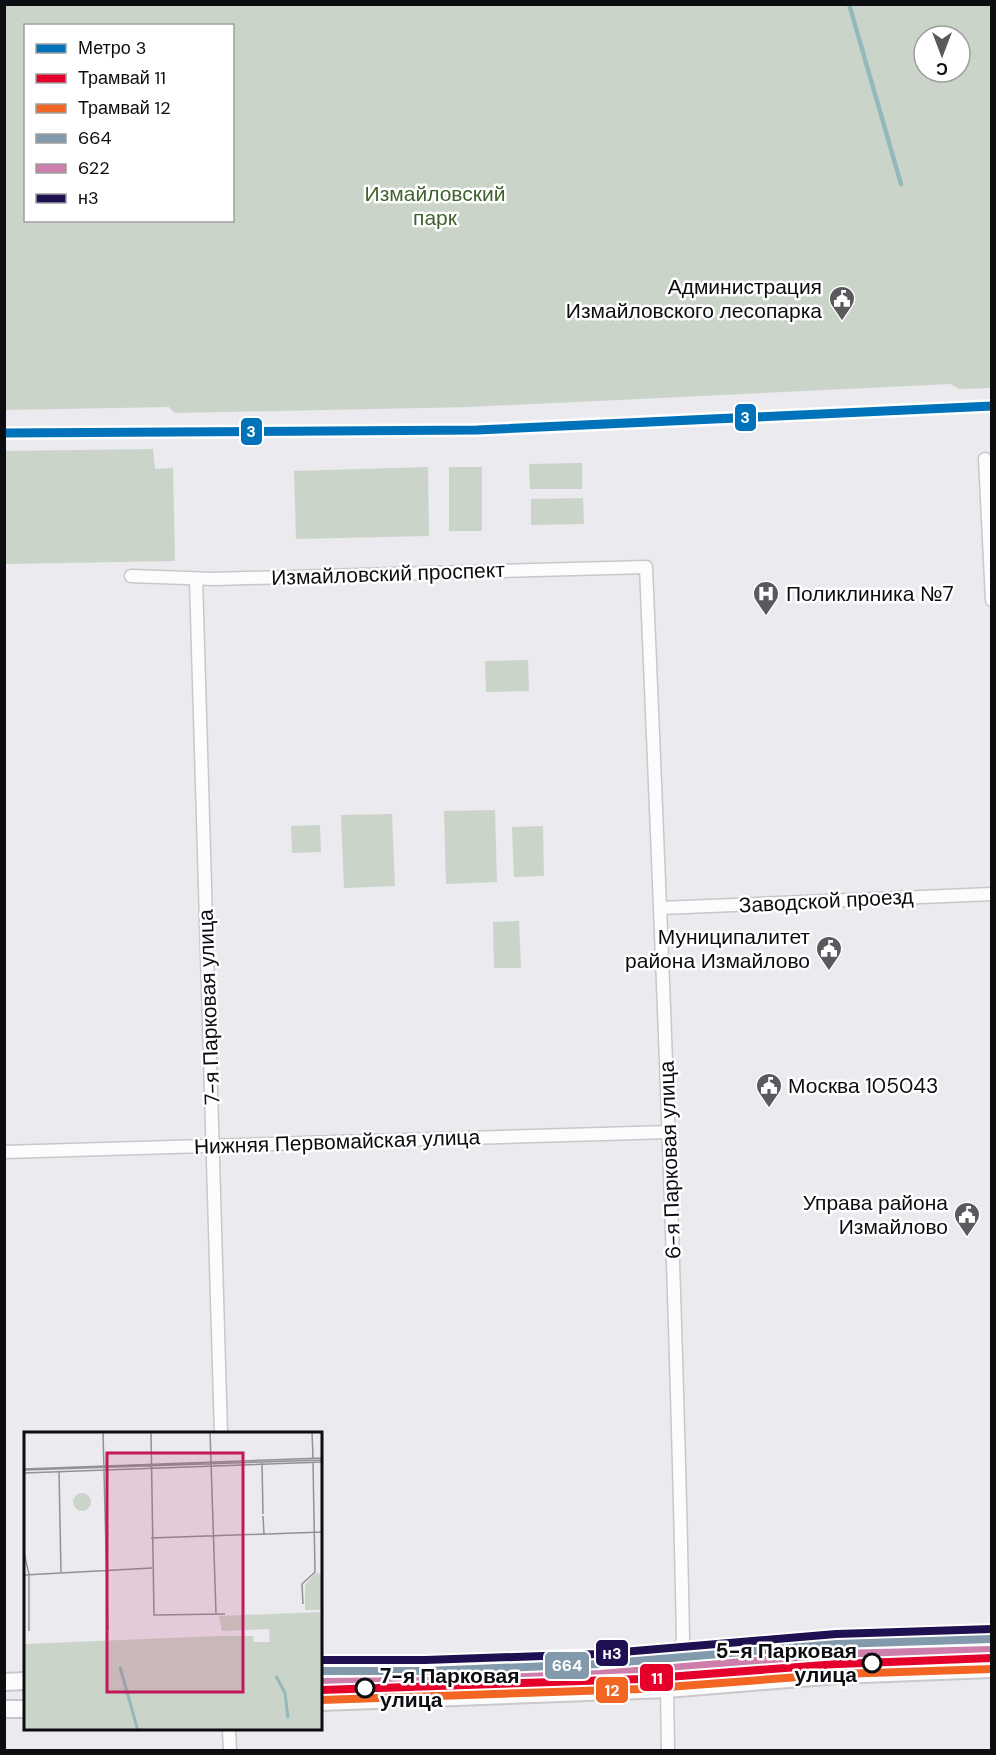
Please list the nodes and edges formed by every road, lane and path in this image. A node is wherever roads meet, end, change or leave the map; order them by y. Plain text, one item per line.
1 (985, 459) dead end
2 (646, 567) joint
3 (131, 576) dead end
4 (196, 579) junction
5 (992, 600) edge
6 (992, 894) edge
7 (661, 908) junction
8 (669, 1132) junction
9 (213, 1147) junction
10 (4, 1152) edge
11 (221, 1432) edge
12 (992, 1639) edge
13 (679, 1658) junction
14 (992, 1669) edge
15 (322, 1671) edge
16 (24, 1681) edge
17 (4, 1682) edge
18 (667, 1689) junction
19 (322, 1701) edge
20 (24, 1708) edge
21 (4, 1709) edge
22 (229, 1731) edge
23 (230, 1750) edge
24 (668, 1750) edge

1 - 5 street
2 - 4 street, Измайловский проспект
2 - 7 street, 6-я Парковая улица
3 - 4 street, Измайловский проспект
4 - 9 street, 7-я Парковая улица
6 - 7 street, Заводской проезд
7 - 8 street, 6-я Парковая улица
8 - 9 street, Нижняя Первомайская улица
8 - 13 street, 6-я Парковая улица
9 - 10 street, Нижняя Первомайская улица
9 - 11 street, 7-я Парковая улица
12 - 13 main road
13 - 15 main road
13 - 18 street, 6-я Парковая улица
14 - 18 main road
16 - 17 main road
18 - 19 main road
18 - 24 street, 6-я Парковая улица
20 - 21 main road
22 - 23 street

